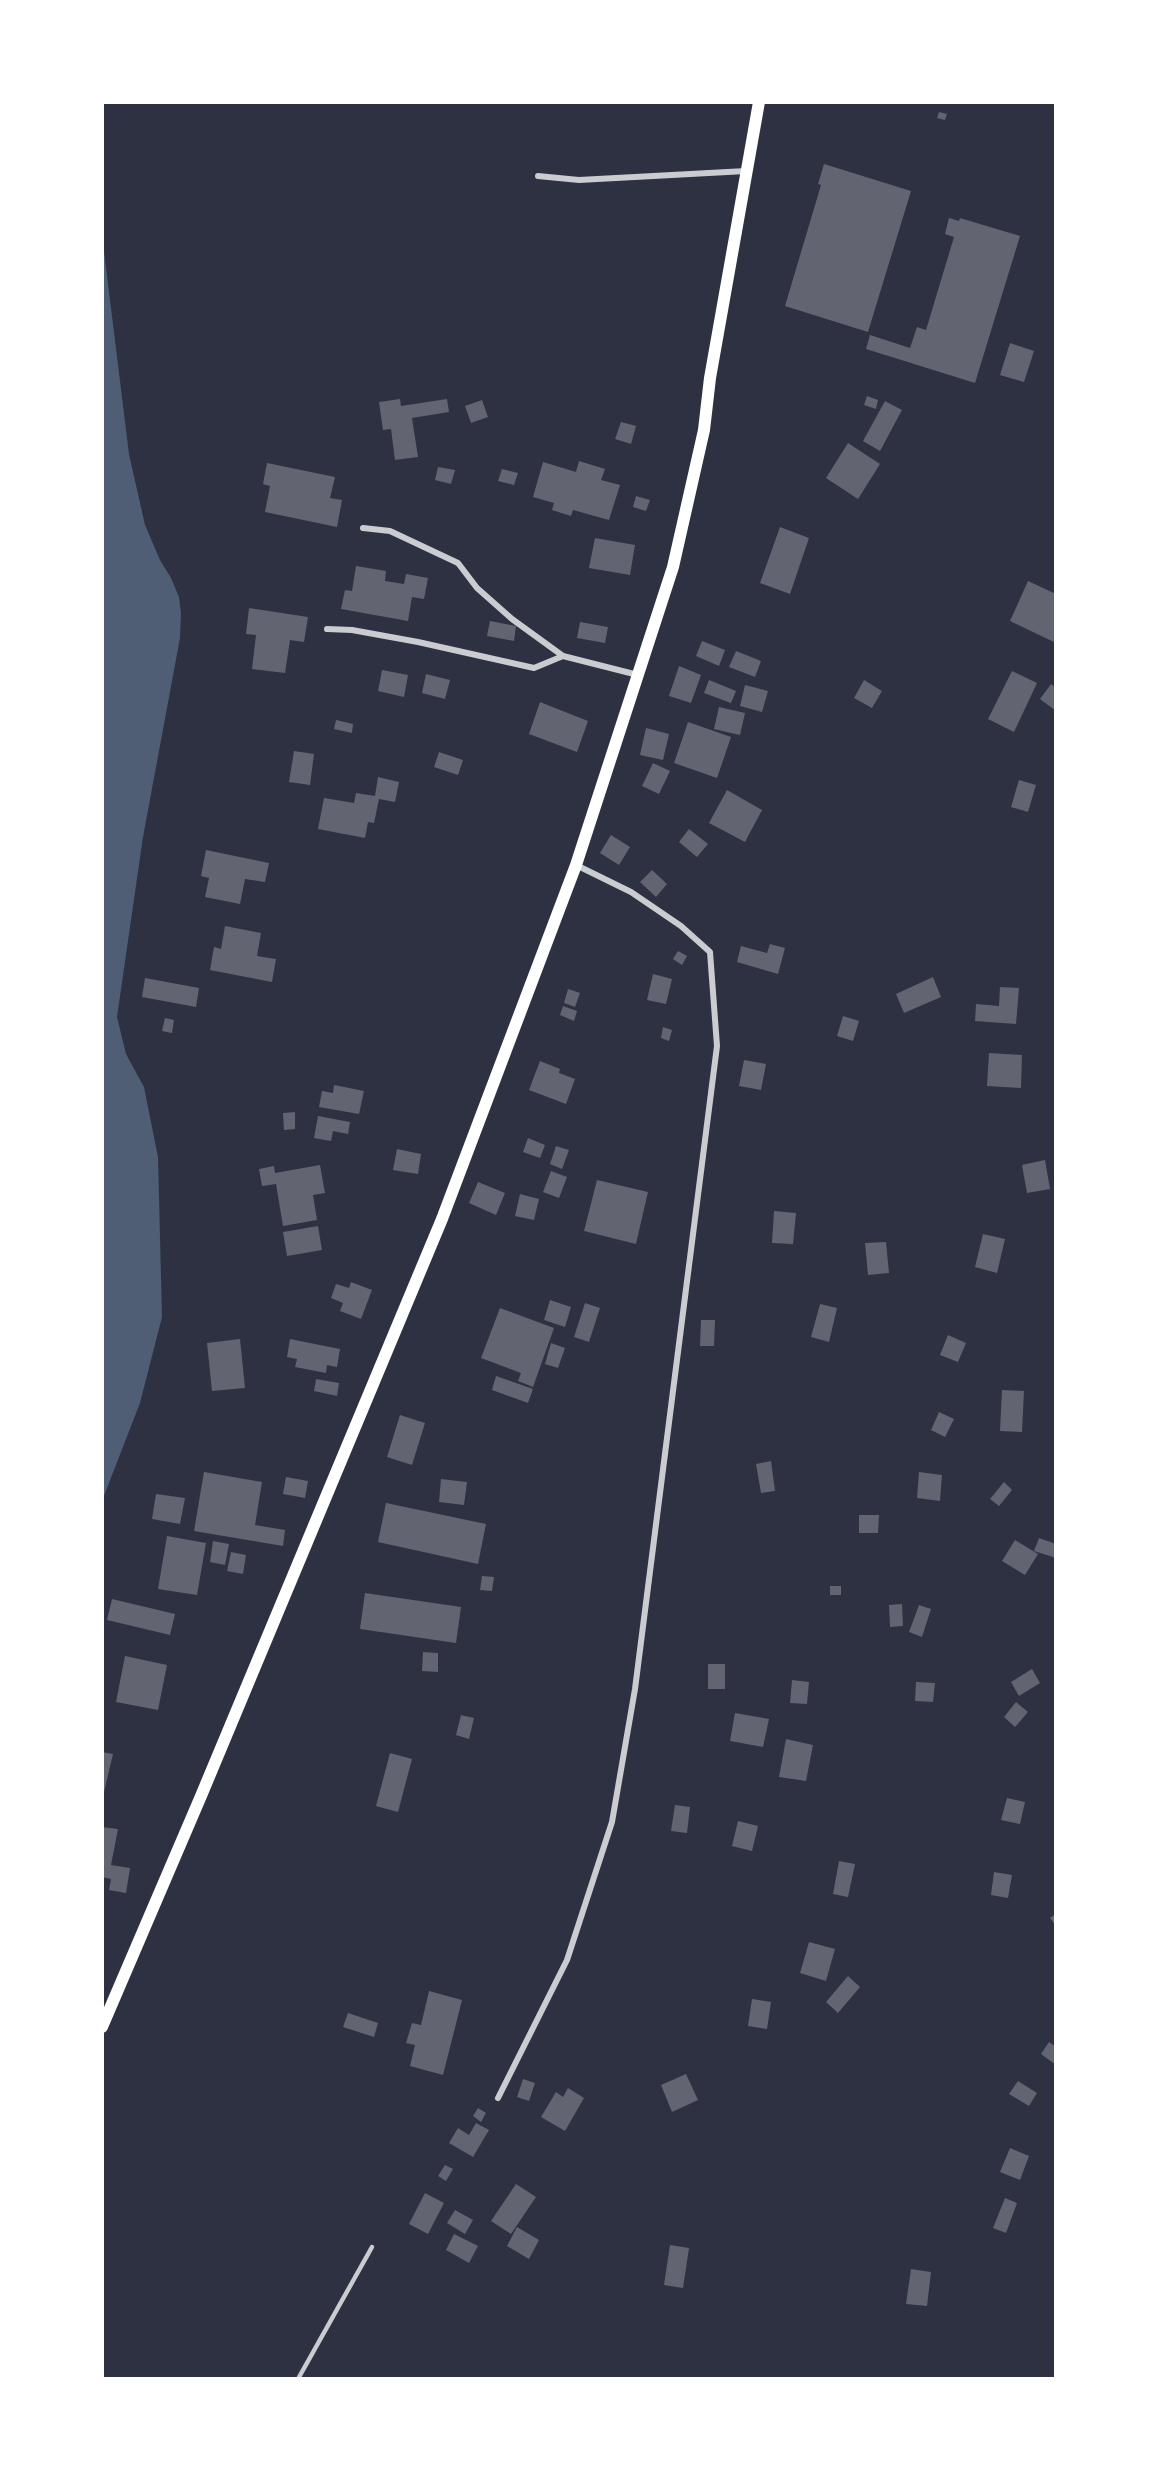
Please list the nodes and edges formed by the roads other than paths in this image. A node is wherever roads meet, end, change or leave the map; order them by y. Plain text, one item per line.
1 (759, 102) edge
2 (746, 171) junction
3 (537, 176) dead end
4 (363, 528) dead end
5 (327, 629) dead end
6 (563, 656) junction
7 (638, 675) junction
8 (576, 865) junction
9 (102, 2027) edge
10 (498, 2098) dead end
11 (372, 2247) dead end
12 (298, 2379) edge

1 - 2 main road
2 - 3 street
2 - 7 main road
4 - 6 street
5 - 6 street
6 - 7 street
7 - 8 main road
8 - 9 main road
8 - 10 street
11 - 12 lane

